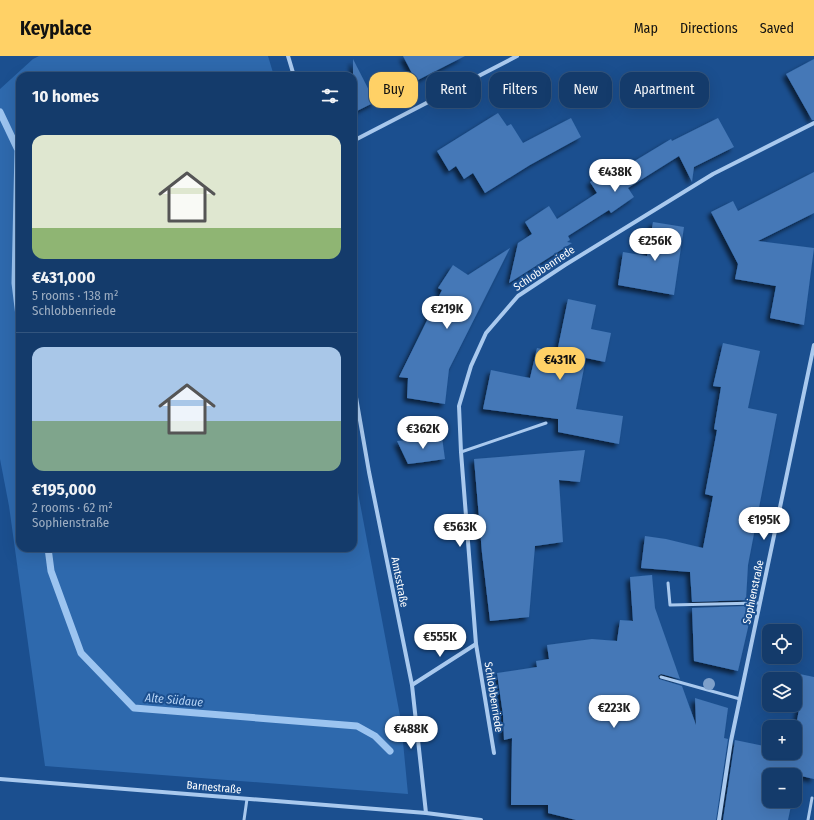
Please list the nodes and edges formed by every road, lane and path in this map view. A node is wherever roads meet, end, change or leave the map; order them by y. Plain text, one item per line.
1 (288, 56) edge
2 (518, 56) edge
3 (293, 72) edge
4 (814, 123) edge
5 (357, 139) edge
6 (814, 345) edge
7 (813, 353) edge
8 (357, 403) edge
9 (546, 423) dead end
10 (461, 452) junction
11 (668, 584) dead end
12 (759, 603) junction
13 (476, 644) junction
14 (661, 677) dead end
15 (412, 685) junction
16 (740, 699) junction
17 (494, 753) dead end
18 (0, 779) edge
19 (247, 798) junction
20 (812, 798) dead end
21 (426, 813) junction
22 (475, 819) edge
23 (244, 820) edge
24 (481, 820) edge
25 (719, 820) edge
26 (808, 820) edge

1 - 3 street
2 - 5 street
4 - 10 street, Schlobbenriede
6 - 7 street, Sophienstraße
7 - 12 street, Sophienstraße
8 - 15 street, Amtsstraße
9 - 10 lane
10 - 13 street, Schlobbenriede
11 - 12 lane
12 - 16 street, Sophienstraße
13 - 15 street
13 - 17 street, Schlobbenriede
14 - 16 lane
15 - 21 street, Amtsstraße
16 - 25 street, Sophienstraße
18 - 19 street, Barnestraße
19 - 21 street, Barnestraße
19 - 23 lane
20 - 26 lane
21 - 22 street, Barnestraße
22 - 24 street, Barnestraße

